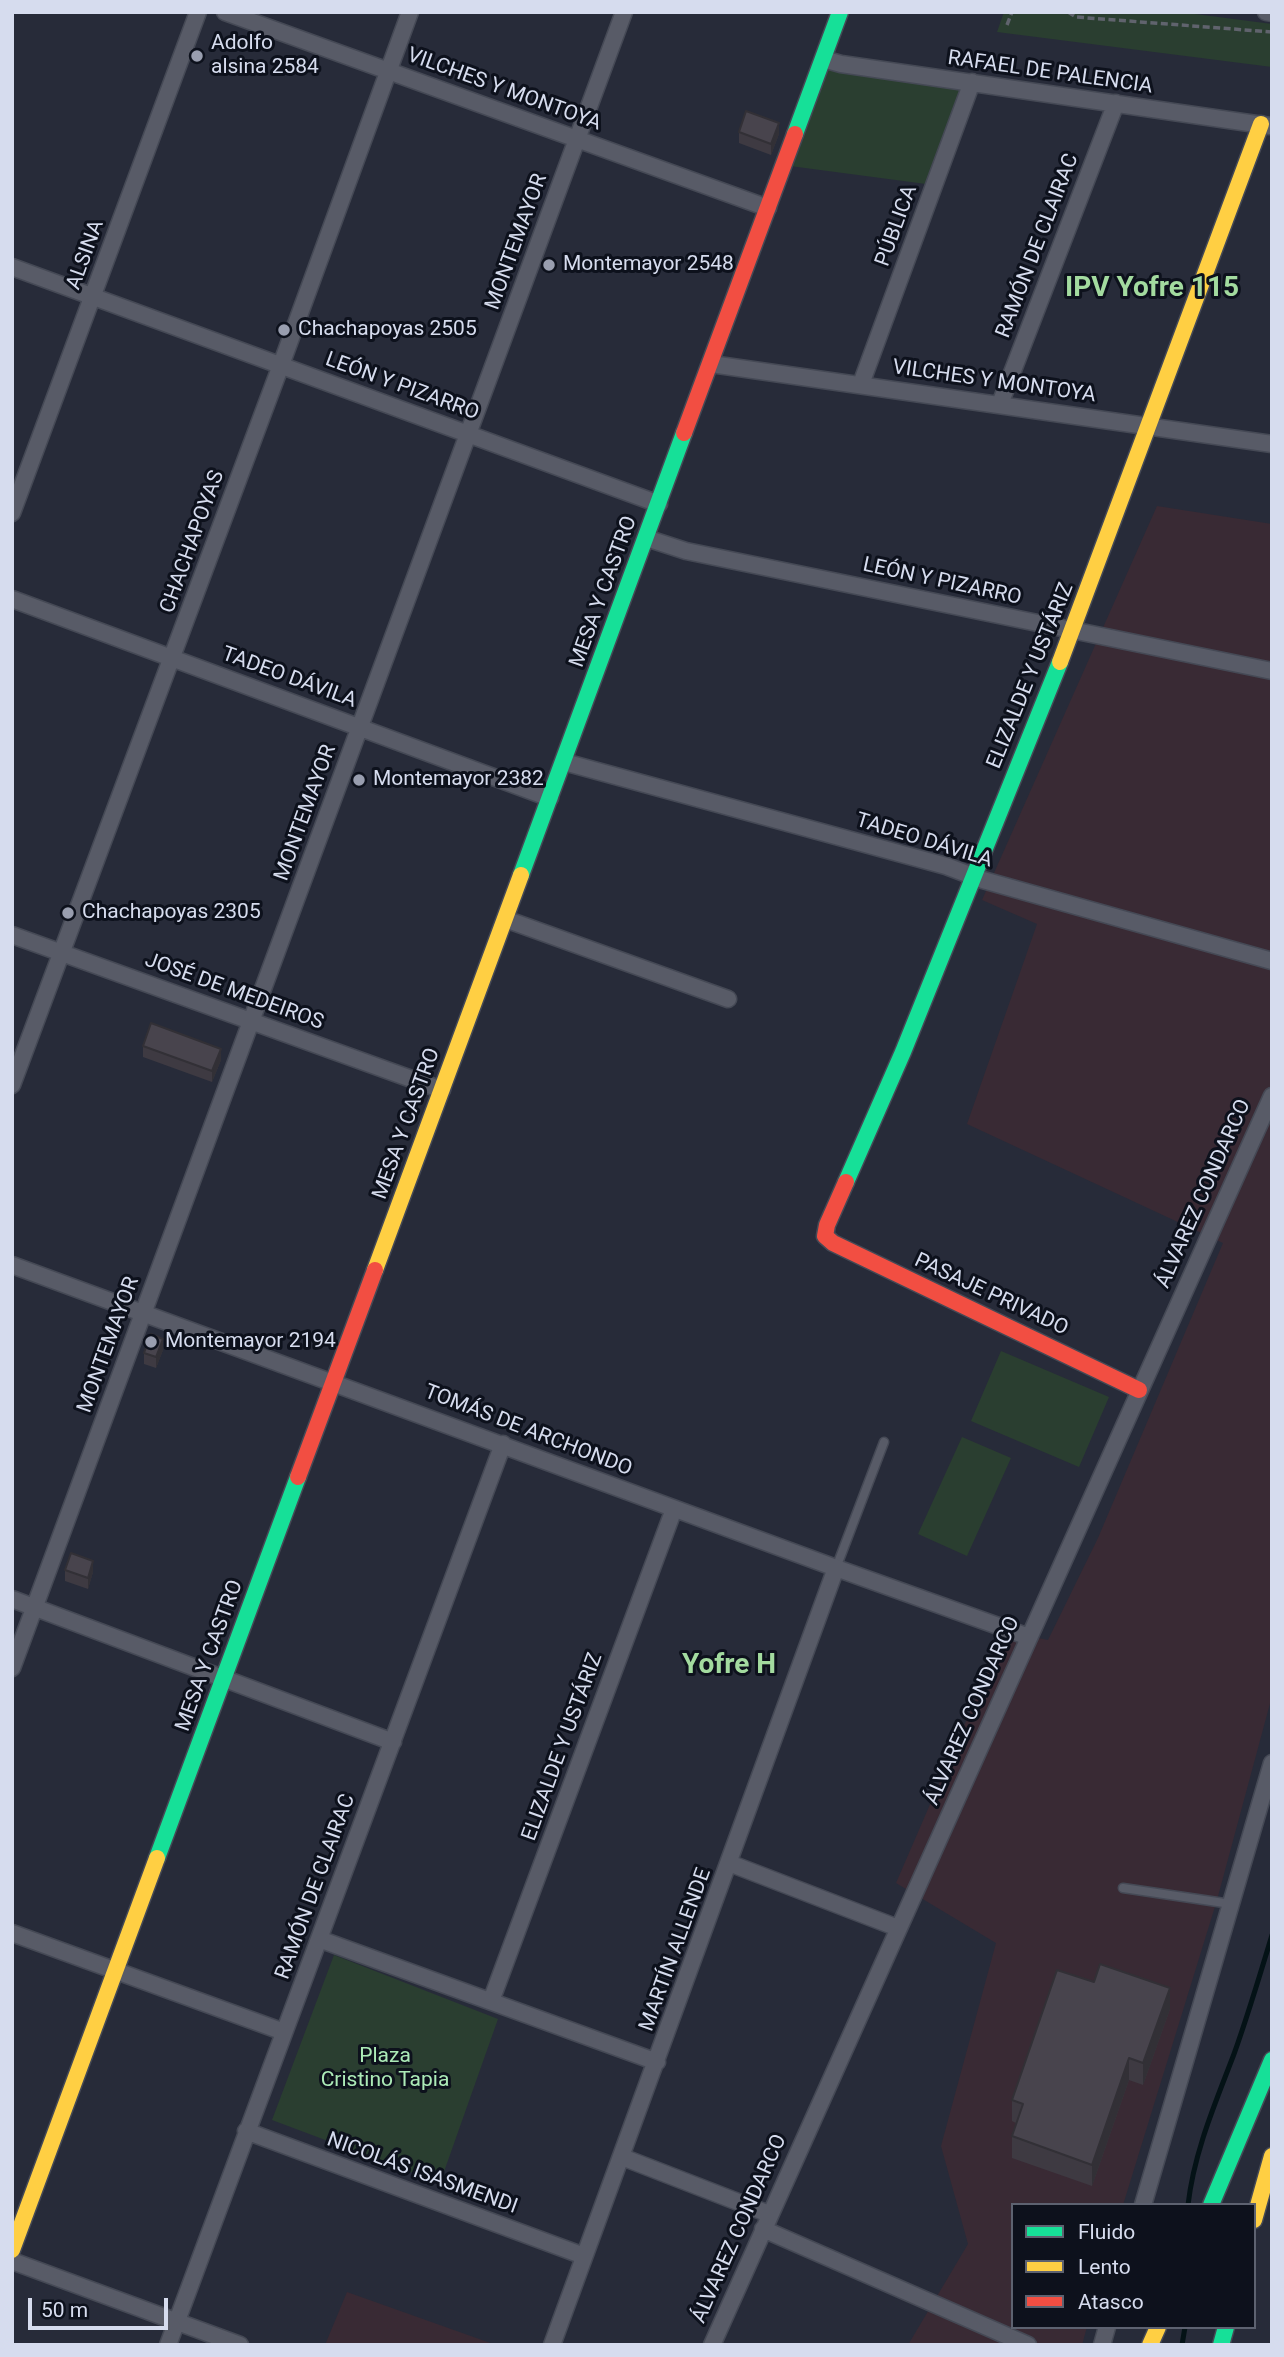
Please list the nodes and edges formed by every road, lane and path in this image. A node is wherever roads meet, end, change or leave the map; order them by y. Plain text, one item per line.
1 (198, 12) edge
2 (225, 12) edge
3 (410, 12) edge
4 (624, 12) edge
5 (840, 12) edge
6 (1012, 12) edge
7 (1068, 12) edge
8 (1266, 12) edge
9 (1272, 13) edge
10 (1007, 25) dead end
11 (1272, 32) edge
12 (823, 59) junction
13 (388, 70) junction
14 (972, 82) junction
15 (1116, 103) junction
16 (1267, 125) edge
17 (577, 139) junction
18 (768, 208) junction
19 (12, 267) edge
20 (93, 297) junction
21 (711, 364) junction
22 (281, 365) junction
23 (861, 384) junction
24 (1000, 404) junction
25 (1150, 426) junction
26 (468, 434) junction
27 (1272, 444) edge
28 (659, 503) junction
29 (12, 513) edge
30 (646, 538) junction
31 (12, 599) edge
32 (1073, 630) junction
33 (172, 657) junction
34 (1272, 671) edge
35 (360, 727) junction
36 (564, 762) junction
37 (550, 798) junction
38 (972, 876) junction
39 (505, 919) junction
40 (12, 935) edge
41 (61, 952) junction
42 (1272, 961) edge
43 (728, 999) dead end
44 (252, 1021) junction
45 (12, 1085) edge
46 (442, 1090) junction
47 (1272, 1096) edge
48 (825, 1236) joint
49 (12, 1265) edge
50 (144, 1312) junction
51 (334, 1382) junction
52 (1139, 1390) junction
53 (884, 1441) dead end
54 (503, 1444) junction
55 (674, 1509) junction
56 (836, 1568) junction
57 (12, 1599) edge
58 (35, 1607) junction
59 (1030, 1637) junction
60 (12, 1668) edge
61 (225, 1677) junction
62 (393, 1742) junction
63 (1272, 1763) edge
64 (729, 1863) junction
65 (1123, 1888) dead end
66 (1231, 1904) junction
67 (898, 1928) junction
68 (12, 1933) edge
69 (319, 1939) junction
70 (116, 1971) junction
71 (491, 2001) junction
72 (284, 2032) junction
73 (1272, 2060) edge
74 (657, 2062) junction
75 (246, 2132) junction
76 (1272, 2156) edge
77 (622, 2157) junction
78 (1144, 2203) edge
79 (1212, 2203) edge
80 (1256, 2213) edge
81 (766, 2222) junction
82 (12, 2250) edge
83 (584, 2256) junction
84 (12, 2261) edge
85 (177, 2321) junction
86 (1157, 2329) edge
87 (168, 2345) edge
88 (240, 2345) edge
89 (552, 2345) edge
90 (712, 2345) edge
91 (1028, 2345) edge
92 (1150, 2345) edge

1 - 20 street, ALSINA
2 - 13 street, VILCHES Y MONTOYA
3 - 13 street, CHACHAPOYAS
4 - 17 street, MONTEMAYOR
5 - 12 main road, MESA Y CASTRO
6 - 10 path
7 - 11 path
8 - 9 street
12 - 14 street, RAFAEL DE PALENCIA
12 - 18 main road, MESA Y CASTRO
13 - 17 street, VILCHES Y MONTOYA
13 - 22 street, CHACHAPOYAS
14 - 15 street, RAFAEL DE PALENCIA
14 - 23 street, PÚBLICA
15 - 16 street, RAFAEL DE PALENCIA
15 - 24 street, RAMÓN DE CLAIRAC
16 - 25 main road, ELIZALDE Y USTÁRIZ
17 - 18 street, VILCHES Y MONTOYA
17 - 26 street, MONTEMAYOR
18 - 21 main road, MESA Y CASTRO
19 - 20 street, LEÓN Y PIZARRO
20 - 22 street, LEÓN Y PIZARRO
20 - 29 street, ALSINA
21 - 23 street, VILCHES Y MONTOYA
21 - 28 main road, MESA Y CASTRO
22 - 26 street, LEÓN Y PIZARRO
22 - 33 street, CHACHAPOYAS
23 - 24 street, VILCHES Y MONTOYA
24 - 25 street, VILCHES Y MONTOYA
25 - 27 street, VILCHES Y MONTOYA
25 - 32 main road, ELIZALDE Y USTÁRIZ
26 - 28 street, LEÓN Y PIZARRO
26 - 35 street, MONTEMAYOR
28 - 30 main road, MESA Y CASTRO
30 - 32 street, LEÓN Y PIZARRO
30 - 36 main road, MESA Y CASTRO
31 - 33 street, TADEO DÁVILA
32 - 34 street, LEÓN Y PIZARRO
32 - 38 main road, ELIZALDE Y USTÁRIZ
33 - 35 street, TADEO DÁVILA
33 - 41 street, CHACHAPOYAS
35 - 37 street, TADEO DÁVILA
35 - 44 street, MONTEMAYOR
36 - 37 main road, MESA Y CASTRO
36 - 38 street, TADEO DÁVILA
37 - 39 main road, MESA Y CASTRO
38 - 42 street, TADEO DÁVILA
38 - 48 main road, ELIZALDE Y USTÁRIZ
39 - 43 street
39 - 46 main road, MESA Y CASTRO
40 - 41 street, JOSÉ DE MEDEIROS
41 - 44 street, JOSÉ DE MEDEIROS
41 - 45 street, CHACHAPOYAS
44 - 46 street, JOSÉ DE MEDEIROS
44 - 50 street, MONTEMAYOR
46 - 51 main road, MESA Y CASTRO
47 - 52 street, ÁLVAREZ CONDARCO
48 - 52 main road, PASAJE PRIVADO
49 - 50 street, TOMÁS DE ARCHONDO
50 - 51 street, TOMÁS DE ARCHONDO
50 - 58 street, MONTEMAYOR
51 - 54 street, TOMÁS DE ARCHONDO
51 - 61 main road, MESA Y CASTRO
52 - 59 street, ÁLVAREZ CONDARCO
53 - 56 lane
54 - 55 street, TOMÁS DE ARCHONDO
54 - 62 street, RAMÓN DE CLAIRAC
55 - 56 street, TOMÁS DE ARCHONDO
55 - 71 street, ELIZALDE Y USTÁRIZ
56 - 59 street, TOMÁS DE ARCHONDO
56 - 64 street, MARTÍN ALLENDE
57 - 58 street
58 - 60 street, MONTEMAYOR
58 - 61 street
59 - 67 street, ÁLVAREZ CONDARCO
61 - 62 street
61 - 70 main road, MESA Y CASTRO
62 - 69 street, RAMÓN DE CLAIRAC
63 - 66 street
64 - 67 street
64 - 74 street, MARTÍN ALLENDE
65 - 66 lane
66 - 78 street
67 - 81 street, ÁLVAREZ CONDARCO
68 - 70 street
69 - 71 street
69 - 72 street, RAMÓN DE CLAIRAC
70 - 72 street
70 - 82 main road, MESA Y CASTRO
71 - 74 street
72 - 75 street, RAMÓN DE CLAIRAC
73 - 79 main road
74 - 77 street, MARTÍN ALLENDE
75 - 83 street, NICOLÁS ISASMENDI
75 - 85 street, RAMÓN DE CLAIRAC
76 - 80 main road
77 - 81 street
77 - 83 street, MARTÍN ALLENDE
81 - 90 street, ÁLVAREZ CONDARCO
81 - 91 street
83 - 89 street, MARTÍN ALLENDE
84 - 85 street
85 - 87 street, RAMÓN DE CLAIRAC
85 - 88 street
86 - 92 main road

